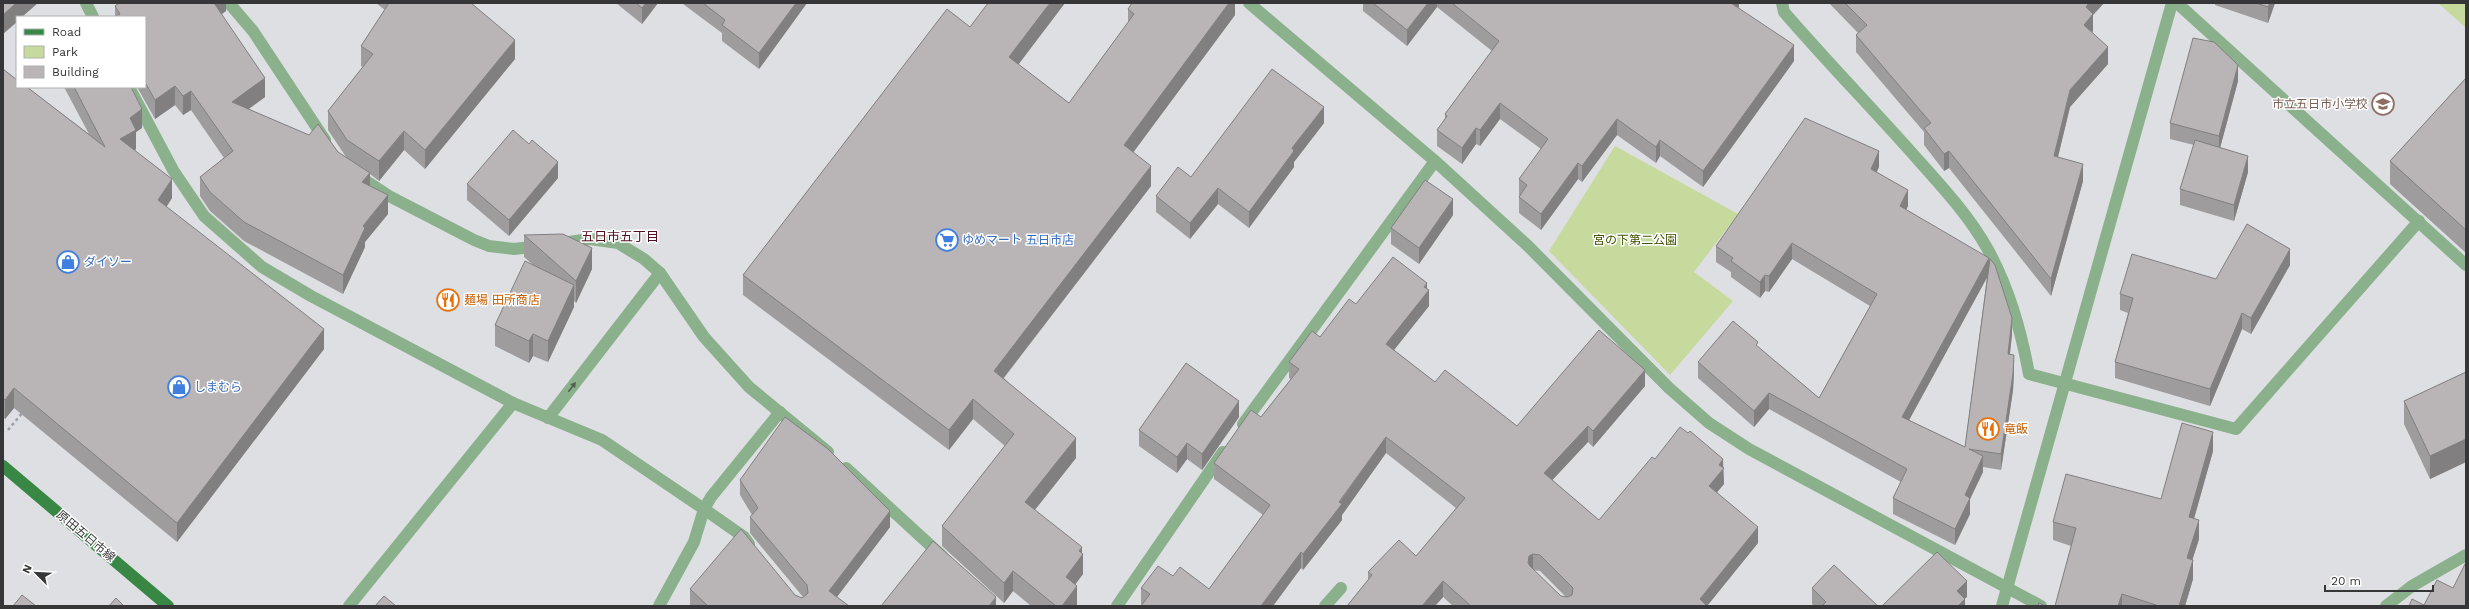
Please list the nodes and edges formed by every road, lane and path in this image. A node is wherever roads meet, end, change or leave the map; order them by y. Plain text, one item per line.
1 (86, 3) edge
2 (229, 3) edge
3 (1249, 3) edge
4 (1782, 3) edge
5 (2172, 3) edge
6 (2177, 3) edge
7 (92, 16) edge
8 (130, 88) edge
9 (333, 152) edge
10 (1434, 161) junction
11 (349, 170) edge
12 (2419, 221) junction
13 (2466, 265) edge
14 (660, 273) junction
15 (2064, 382) junction
16 (513, 403) junction
17 (28, 405) edge
18 (780, 412) junction
19 (548, 418) junction
20 (8, 430) dead end
21 (3, 466) edge
22 (704, 509) junction
23 (758, 555) edge
24 (2466, 555) edge
25 (951, 564) edge
26 (2008, 587) junction
27 (1341, 588) dead end
28 (168, 606) edge
29 (349, 606) edge
30 (659, 606) edge
31 (1117, 606) edge
32 (1325, 606) edge
33 (2002, 606) edge
34 (2041, 606) edge
35 (2386, 606) edge

1 - 7 street
2 - 9 street
3 - 10 street
4 - 15 street
5 - 15 street
6 - 12 street
8 - 16 street
10 - 26 street
10 - 31 street
11 - 14 street
12 - 13 street
12 - 15 street
14 - 18 street
19 -> 14 street
15 - 26 street
16 - 19 street
16 - 29 street
17 - 20 path
18 - 22 street
18 - 25 street
19 - 22 street
21 - 28 main road, 原田五日市線
22 - 23 street
22 - 30 street
24 - 35 street
26 - 33 street
26 - 34 street
27 - 32 street

